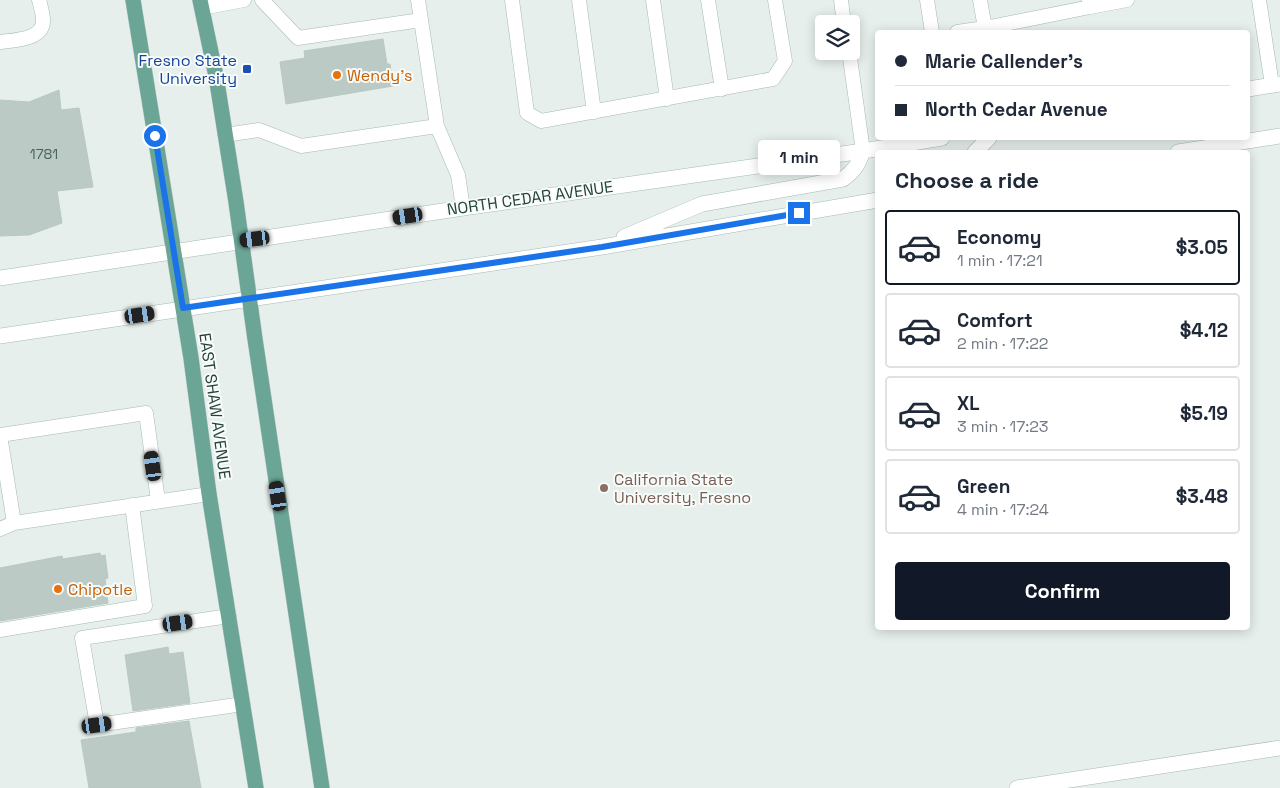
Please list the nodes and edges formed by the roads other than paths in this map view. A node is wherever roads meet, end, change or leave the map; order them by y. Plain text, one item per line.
1 (40, 0) edge
2 (133, 0) edge
3 (244, 0) edge
4 (262, 0) edge
5 (418, 0) edge
6 (512, 0) edge
7 (579, 0) edge
8 (653, 0) edge
9 (708, 0) edge
10 (775, 0) edge
11 (841, 0) edge
12 (927, 0) edge
13 (980, 0) edge
14 (1127, 0) edge
15 (1259, 0) edge
16 (1090, 3) edge
17 (201, 4) edge
18 (843, 15) edge
19 (421, 20) junction
20 (932, 30) edge
21 (985, 30) edge
22 (0, 42) edge
23 (850, 60) edge
24 (1276, 85) edge
25 (722, 89) junction
26 (1250, 89) edge
27 (667, 99) junction
28 (594, 112) junction
29 (437, 126) junction
30 (225, 135) junction
31 (1280, 136) edge
32 (930, 140) edge
33 (987, 140) edge
34 (977, 150) edge
35 (1191, 150) edge
36 (863, 151) junction
37 (875, 201) edge
38 (463, 208) junction
39 (241, 241) junction
40 (602, 247) junction
41 (172, 251) junction
42 (0, 278) edge
43 (250, 299) junction
44 (183, 308) junction
45 (0, 336) edge
46 (0, 435) edge
47 (209, 494) junction
48 (158, 501) junction
49 (132, 505) junction
50 (14, 523) junction
51 (0, 529) edge
52 (229, 616) junction
53 (0, 630) edge
54 (243, 704) junction
55 (1280, 748) edge
56 (256, 788) edge
57 (322, 788) edge
58 (1017, 788) edge

1 - 22 lane
2 - 41 main road, EAST SHAW AVENUE
3 - 17 lane
4 - 19 lane
5 - 19 lane
6 - 28 lane
7 - 28 lane
8 - 27 lane
9 - 25 lane
10 - 25 lane
11 - 18 lane
12 - 20 lane
13 - 21 lane
14 - 16 lane
15 - 24 lane
16 - 21 lane
17 - 30 main road
19 - 29 lane
23 - 36 lane
24 - 26 main road
25 - 27 lane
27 - 28 lane
29 - 30 lane
29 - 38 lane
30 - 39 main road
31 - 35 main road
32 - 36 main road, NORTH CEDAR AVENUE
33 - 34 main road
36 - 38 main road, NORTH CEDAR AVENUE
36 - 40 main road
37 - 40 main road
38 - 39 main road, NORTH CEDAR AVENUE
39 - 41 main road, NORTH CEDAR AVENUE
39 - 43 main road
40 - 43 main road
41 - 42 main road, NORTH CEDAR AVENUE
41 - 44 main road, EAST SHAW AVENUE
43 - 44 main road
43 - 57 main road
44 - 45 main road
44 - 47 main road, EAST SHAW AVENUE
46 - 48 lane
46 - 50 lane
47 - 48 lane
47 - 52 main road, EAST SHAW AVENUE
48 - 49 lane
49 - 50 lane
49 - 53 lane
50 - 51 lane
52 - 54 main road, EAST SHAW AVENUE
52 - 54 lane
54 - 56 main road, EAST SHAW AVENUE
55 - 58 main road

